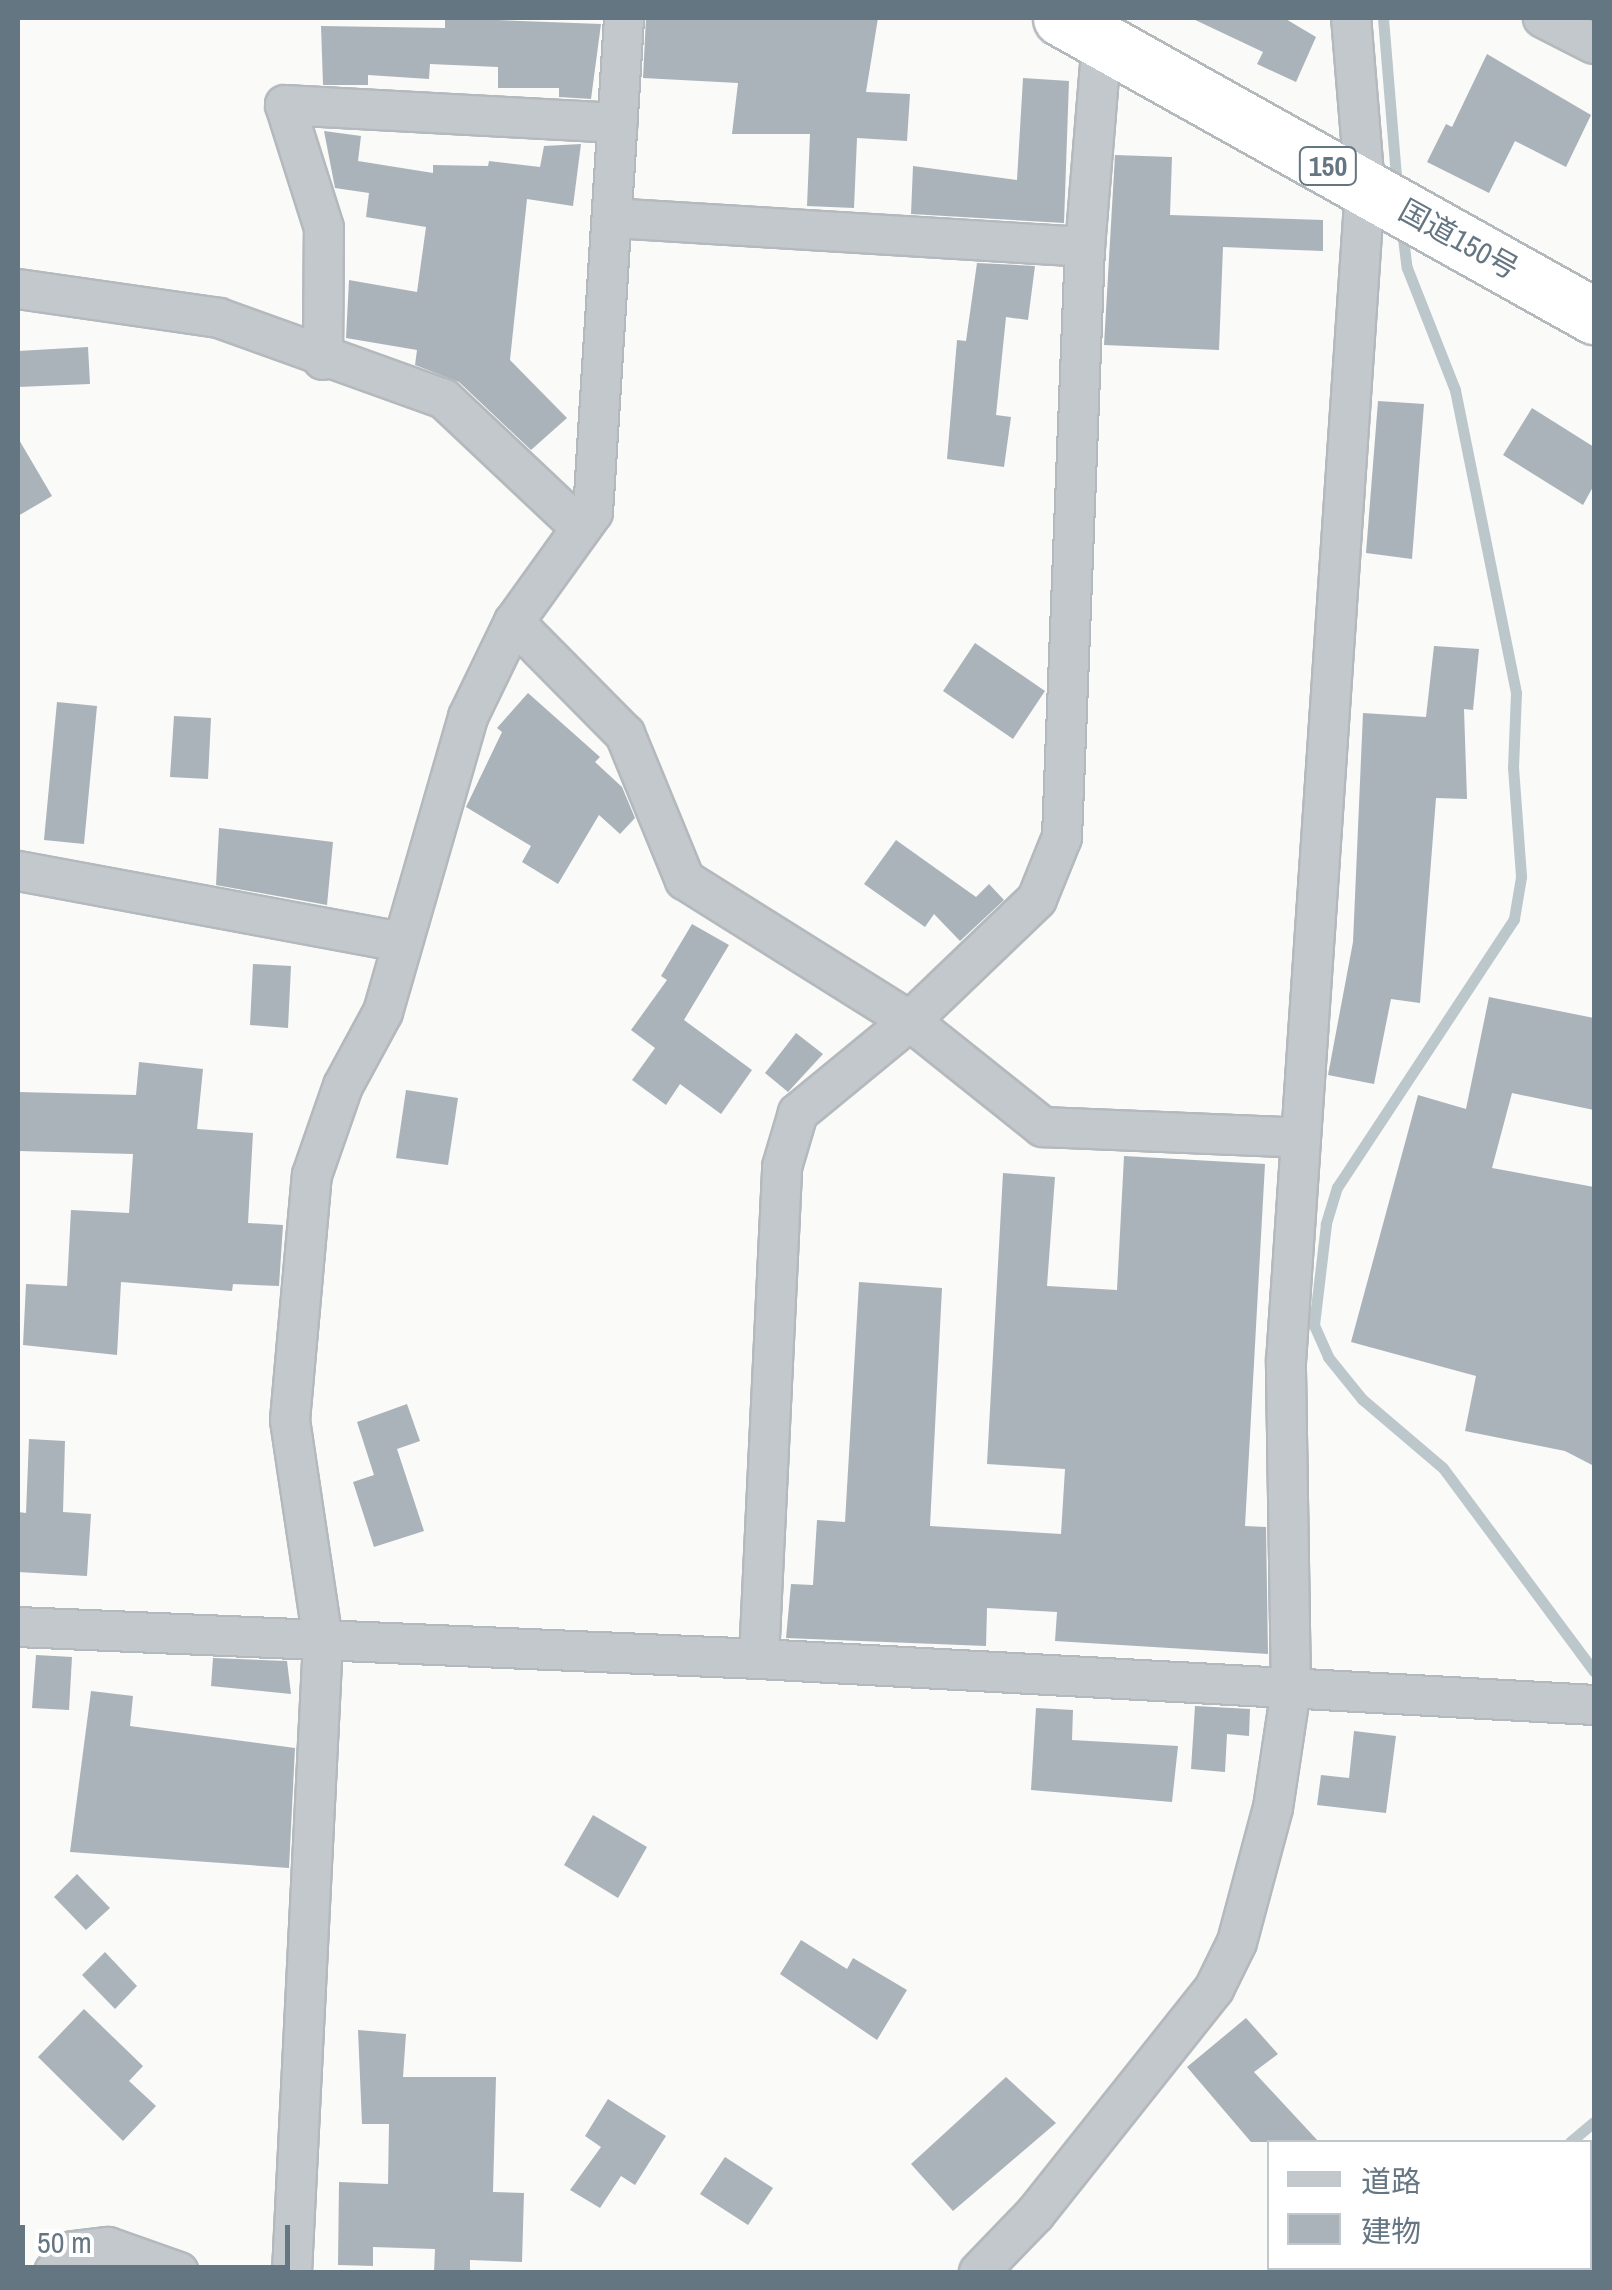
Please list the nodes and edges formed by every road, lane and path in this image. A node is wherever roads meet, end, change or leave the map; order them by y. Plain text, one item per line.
1 (624, 18) edge
2 (1351, 18) edge
3 (1542, 18) edge
4 (1082, 29) edge
5 (1594, 44) edge
6 (618, 123) junction
7 (1366, 187) junction
8 (612, 218) junction
9 (1085, 247) junction
10 (18, 289) edge
11 (1594, 316) edge
12 (323, 360) junction
13 (581, 528) junction
14 (514, 622) junction
15 (18, 870) edge
16 (402, 942) junction
17 (910, 1021) junction
18 (1301, 1138) junction
19 (18, 1627) edge
20 (324, 1642) junction
21 (758, 1658) junction
22 (1291, 1689) junction
23 (1594, 1705) edge
24 (54, 2272) edge
25 (179, 2272) edge
26 (292, 2272) edge
27 (980, 2272) edge

1 - 6 street
2 - 7 street
3 - 5 street
4 - 7 highway, 国道150号 / 150
4 - 9 street
6 - 8 street
6 - 12 street
7 - 11 highway, 国道150号 / 150
7 - 18 street
8 - 9 street
8 - 13 street
9 - 17 street
10 - 12 street
12 - 13 street
13 - 14 street
14 - 16 street
14 - 17 street
15 - 16 street
16 - 20 street
17 - 18 street
17 - 21 street
18 - 22 street
19 - 20 street
20 - 21 street
20 - 26 street
21 - 22 street
22 - 23 street
22 - 27 street
24 - 25 street

